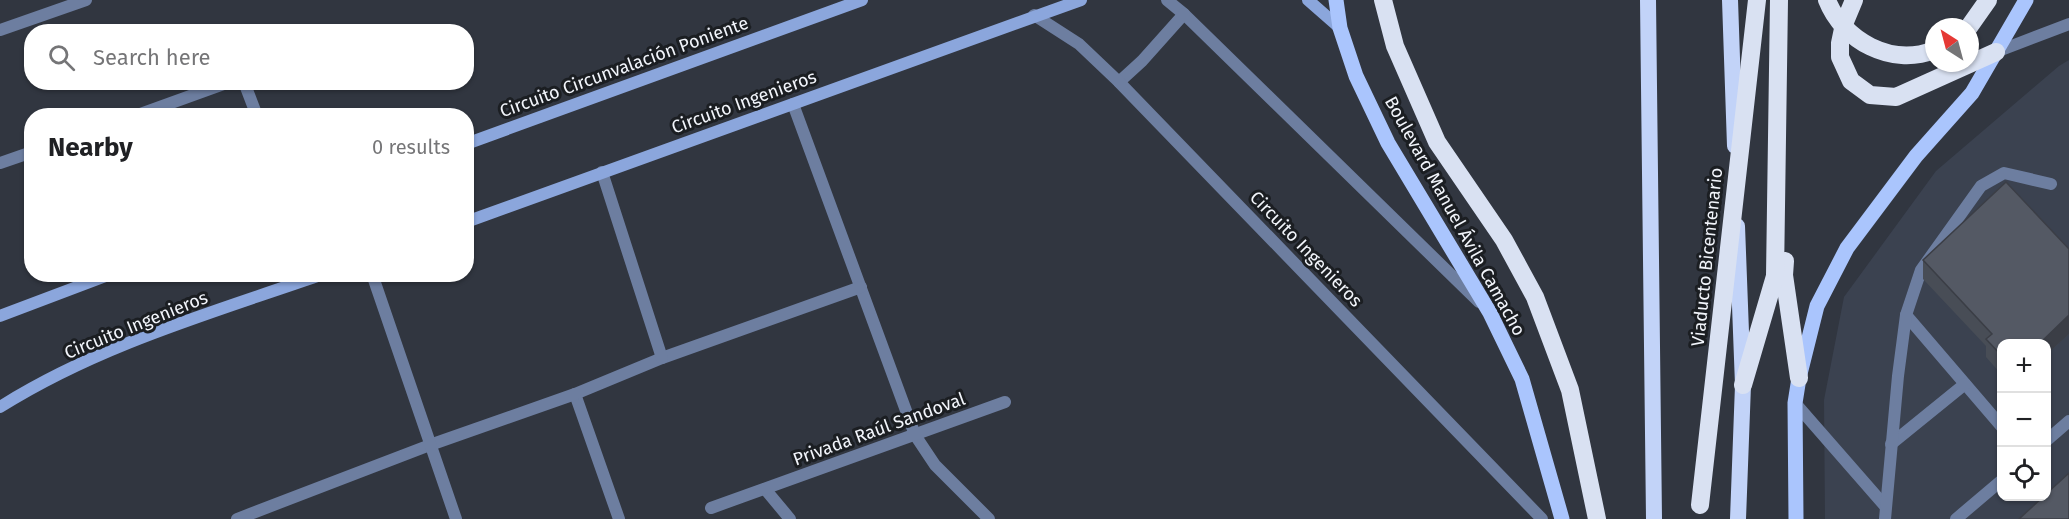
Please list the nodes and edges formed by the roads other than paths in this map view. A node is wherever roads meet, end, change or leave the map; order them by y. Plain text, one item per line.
1 (86, 0) edge
2 (862, 0) edge
3 (1081, 0) edge
4 (1167, 0) edge
5 (1308, 0) edge
6 (1336, 0) edge
7 (1383, 0) edge
8 (1648, 0) edge
9 (1730, 0) edge
10 (1757, 0) edge
11 (1779, 0) edge
12 (1789, 0) edge
13 (1827, 0) edge
14 (1854, 0) edge
15 (1988, 0) edge
16 (2026, 0) edge
17 (1184, 14) junction
18 (1034, 15) junction
19 (1975, 18) edge
20 (2069, 24) edge
21 (1340, 28) junction
22 (0, 30) edge
23 (1996, 52) junction
24 (1925, 54) edge
25 (1119, 82) junction
26 (207, 90) edge
27 (247, 90) edge
28 (793, 104) junction
29 (157, 108) edge
30 (254, 108) edge
31 (474, 141) edge
32 (24, 155) edge
33 (0, 163) edge
34 (602, 172) junction
35 (2051, 184) dead end
36 (474, 219) edge
37 (90, 282) edge
38 (300, 282) edge
39 (375, 282) edge
40 (861, 287) junction
41 (1491, 313) junction
42 (1906, 315) junction
43 (0, 316) edge
44 (662, 358) junction
45 (1799, 378) junction
46 (1965, 384) junction
47 (1743, 385) junction
48 (575, 394) junction
49 (1005, 402) dead end
50 (1795, 403) junction
51 (0, 407) edge
52 (2069, 421) edge
53 (1997, 422) edge
54 (915, 435) junction
55 (2051, 437) edge
56 (1891, 444) junction
57 (430, 445) junction
58 (1997, 483) edge
59 (765, 489) junction
60 (711, 508) dead end
61 (1700, 512) edge
62 (1885, 513) edge
63 (237, 519) edge
64 (456, 519) edge
65 (619, 519) edge
66 (790, 519) edge
67 (988, 519) edge
68 (1542, 519) edge
69 (1562, 519) edge
70 (1597, 519) edge
71 (1654, 519) edge
72 (1738, 519) edge
73 (1796, 519) edge
74 (1956, 519) edge

1 - 22 street
2 - 31 main road, Circuito Circunvalación Poniente
3 - 18 main road, Circuito Ingenieros
4 - 17 street
5 - 21 main road
6 - 21 main road, Boulevard Manuel Ávila Camacho
7 - 70 highway
8 - 71 highway
9 - 47 highway
10 - 61 highway, Viaducto Bicentenario, bridge
11 - 47 highway
12 - 45 highway
13 - 24 highway, bridge
14 - 23 highway
15 - 19 highway
16 - 23 main road
17 - 25 street
17 - 41 street
18 - 25 street, Circuito Ingenieros
18 - 28 main road, Circuito Ingenieros
20 - 23 street
21 - 41 main road, Boulevard Manuel Ávila Camacho
23 - 45 main road
25 - 68 street, Circuito Ingenieros
26 - 29 street
27 - 30 street
28 - 34 main road, Circuito Ingenieros
28 - 40 street
32 - 33 street
34 - 36 main road, Circuito Ingenieros
34 - 44 street
35 - 42 street
37 - 43 main road
38 - 51 main road, Circuito Ingenieros
39 - 57 street
40 - 44 street
40 - 54 street
41 - 69 main road, Boulevard Manuel Ávila Camacho
42 - 46 street
42 - 56 street
44 - 48 street
45 - 50 main road
46 - 53 street
46 - 56 street
47 - 72 highway
48 - 57 street
48 - 65 street
49 - 54 street, Privada Raúl Sandoval
50 - 62 street
50 - 73 main road
52 - 55 street
54 - 59 street, Privada Raúl Sandoval
54 - 67 street
56 - 62 street
57 - 63 street
57 - 64 street
58 - 74 street
59 - 60 street, Privada Raúl Sandoval
59 - 66 street

